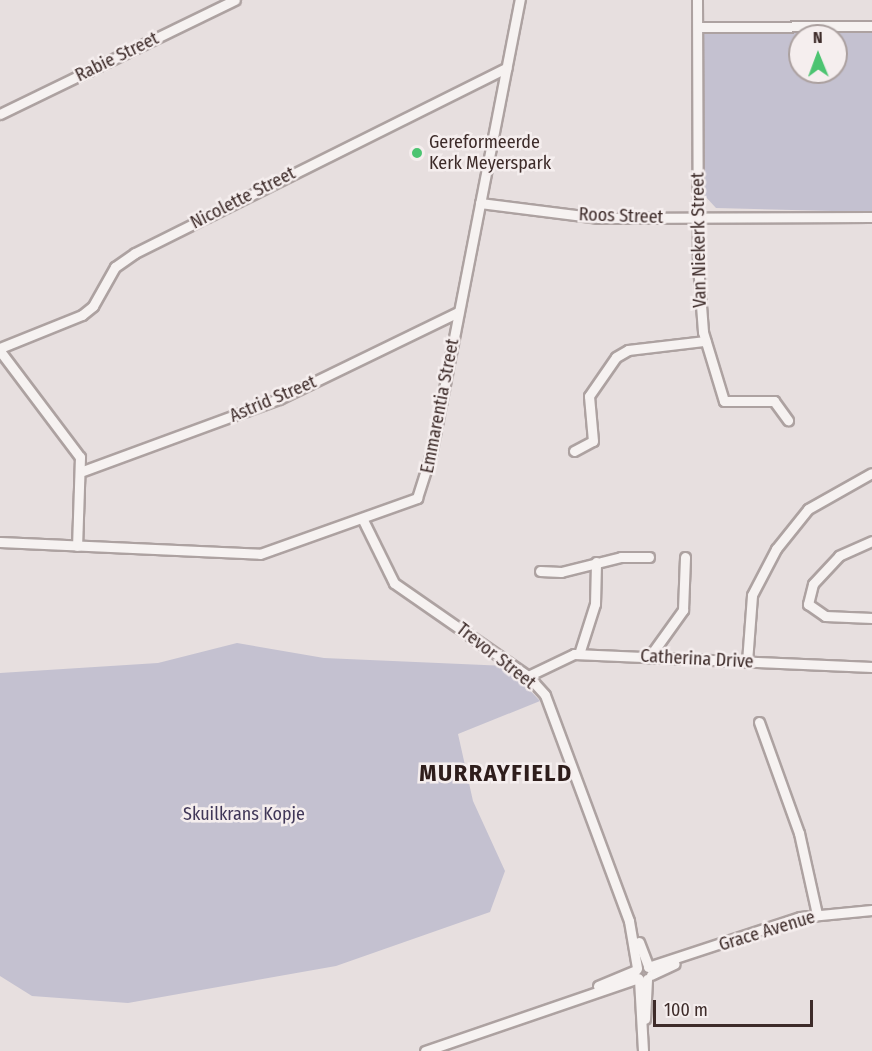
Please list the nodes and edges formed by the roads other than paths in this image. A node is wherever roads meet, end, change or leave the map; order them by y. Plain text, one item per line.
1 (235, 0) edge
2 (520, 0) edge
3 (697, 0) edge
4 (872, 26) edge
5 (698, 27) junction
6 (506, 68) junction
7 (0, 114) edge
8 (480, 203) junction
9 (872, 217) edge
10 (698, 218) junction
11 (458, 312) junction
12 (705, 341) junction
13 (0, 350) edge
14 (788, 420) dead end
15 (574, 451) dead end
16 (83, 471) junction
17 (872, 472) edge
18 (363, 520) junction
19 (872, 541) edge
20 (0, 542) edge
21 (77, 546) junction
22 (649, 557) dead end
23 (685, 557) dead end
24 (596, 562) junction
25 (540, 571) dead end
26 (872, 618) edge
27 (579, 654) junction
28 (650, 656) junction
29 (747, 662) junction
30 (872, 667) edge
31 (528, 676) junction
32 (759, 722) dead end
33 (872, 910) edge
34 (818, 914) junction
35 (643, 973) junction
36 (643, 1048) edge
37 (425, 1051) edge

1 - 7 street, Rabie Street
2 - 6 street, Emmarentia Street
3 - 5 street, Van Niekerk Street
4 - 5 street
5 - 10 street, Van Niekerk Street
6 - 8 street, Emmarentia Street
6 - 13 street, Nicolette Street
8 - 10 street, Roos Street
8 - 11 street, Emmarentia Street
9 - 10 street, Roos Street
10 - 12 street, Van Niekerk Street
11 - 16 street, Astrid Street
11 - 18 street, Emmarentia Street
12 - 14 street, Van Niekerk Street
12 - 15 street
13 - 16 street
16 - 21 street
17 - 29 street
18 - 21 street, Emmarentia Street
18 - 31 street, Trevor Street
19 - 26 street
20 - 21 street, Emmarentia Street
22 - 24 street
23 - 28 street
24 - 25 street
24 - 27 street
27 - 28 street, Catherina Drive
27 - 31 street, Catherina Drive
28 - 29 street, Catherina Drive
29 - 30 street, Catherina Drive
31 - 35 street, Trevor Street
32 - 34 street
33 - 34 street, Grace Avenue
34 - 35 street, Grace Avenue
35 - 36 street, Trevor Street
35 - 37 street, Grace Avenue

